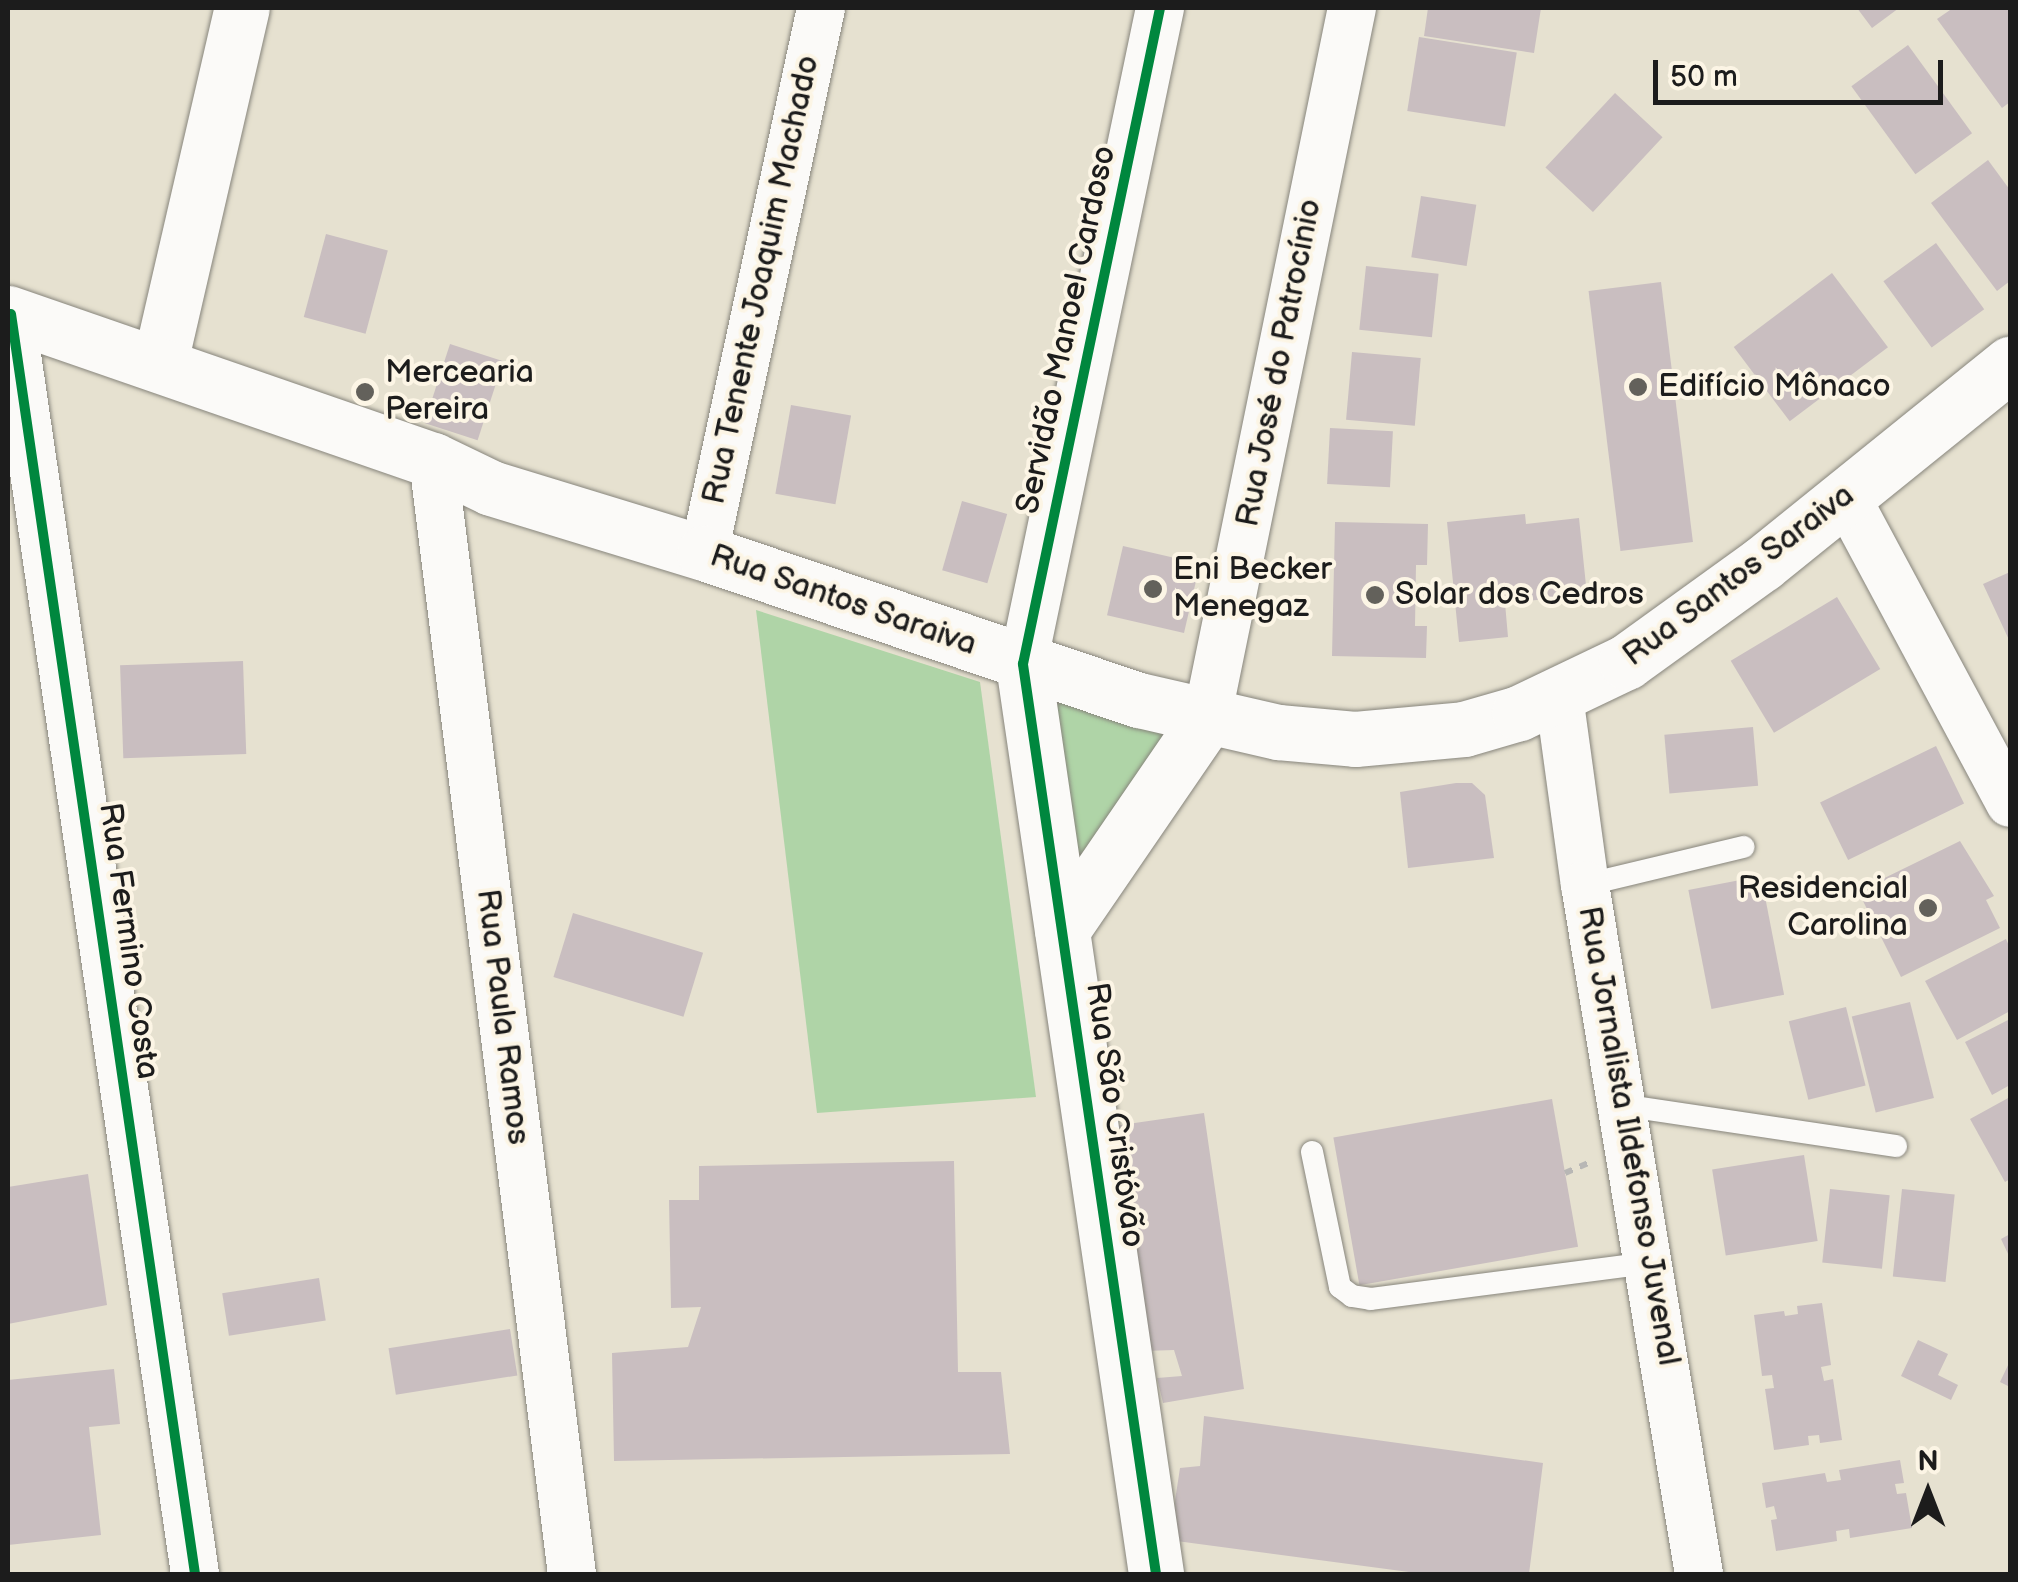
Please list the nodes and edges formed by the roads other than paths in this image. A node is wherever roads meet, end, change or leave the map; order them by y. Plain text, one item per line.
1 (242, 8) edge
2 (821, 8) edge
3 (1160, 8) edge
4 (1352, 8) edge
5 (10, 313) edge
6 (160, 362) junction
7 (2010, 364) edge
8 (433, 460) junction
9 (1846, 497) junction
10 (704, 553) junction
11 (1024, 664) junction
12 (1559, 696) junction
13 (1206, 718) junction
14 (2010, 803) edge
15 (1743, 847) dead end
16 (1585, 885) junction
17 (1062, 930) junction
18 (1621, 1105) junction
19 (1896, 1146) dead end
20 (1312, 1152) dead end
21 (1650, 1264) junction
22 (195, 1574) edge
23 (572, 1574) edge
24 (1156, 1574) edge
25 (1699, 1574) edge

1 - 6 main road
2 - 10 street, Rua Tenente Joaquim Machado
3 - 11 street, Servidão Manoel Cardoso
4 - 13 street, Rua José do Patrocínio
5 - 6 main road, Rua Santos Saraiva
5 - 22 street, Rua Fermino Costa
6 - 8 main road, Rua Santos Saraiva
7 - 9 main road, Rua Santos Saraiva
8 - 10 main road, Rua Santos Saraiva
8 - 23 street, Rua Paula Ramos
9 - 12 main road, Rua Santos Saraiva
9 - 14 street
10 - 11 main road, Rua Santos Saraiva
11 - 13 main road, Rua Santos Saraiva
11 - 17 main road, Rua São Cristóvão
12 - 13 main road, Rua Santos Saraiva
12 - 16 street, Rua Jornalista Ildefonso Juvenal
13 - 17 main road
15 - 16 lane
16 - 18 street, Rua Jornalista Ildefonso Juvenal
17 - 24 main road, Rua São Cristóvão
18 - 19 lane
18 - 21 street, Rua Jornalista Ildefonso Juvenal
20 - 21 lane
21 - 25 street, Rua Jornalista Ildefonso Juvenal

